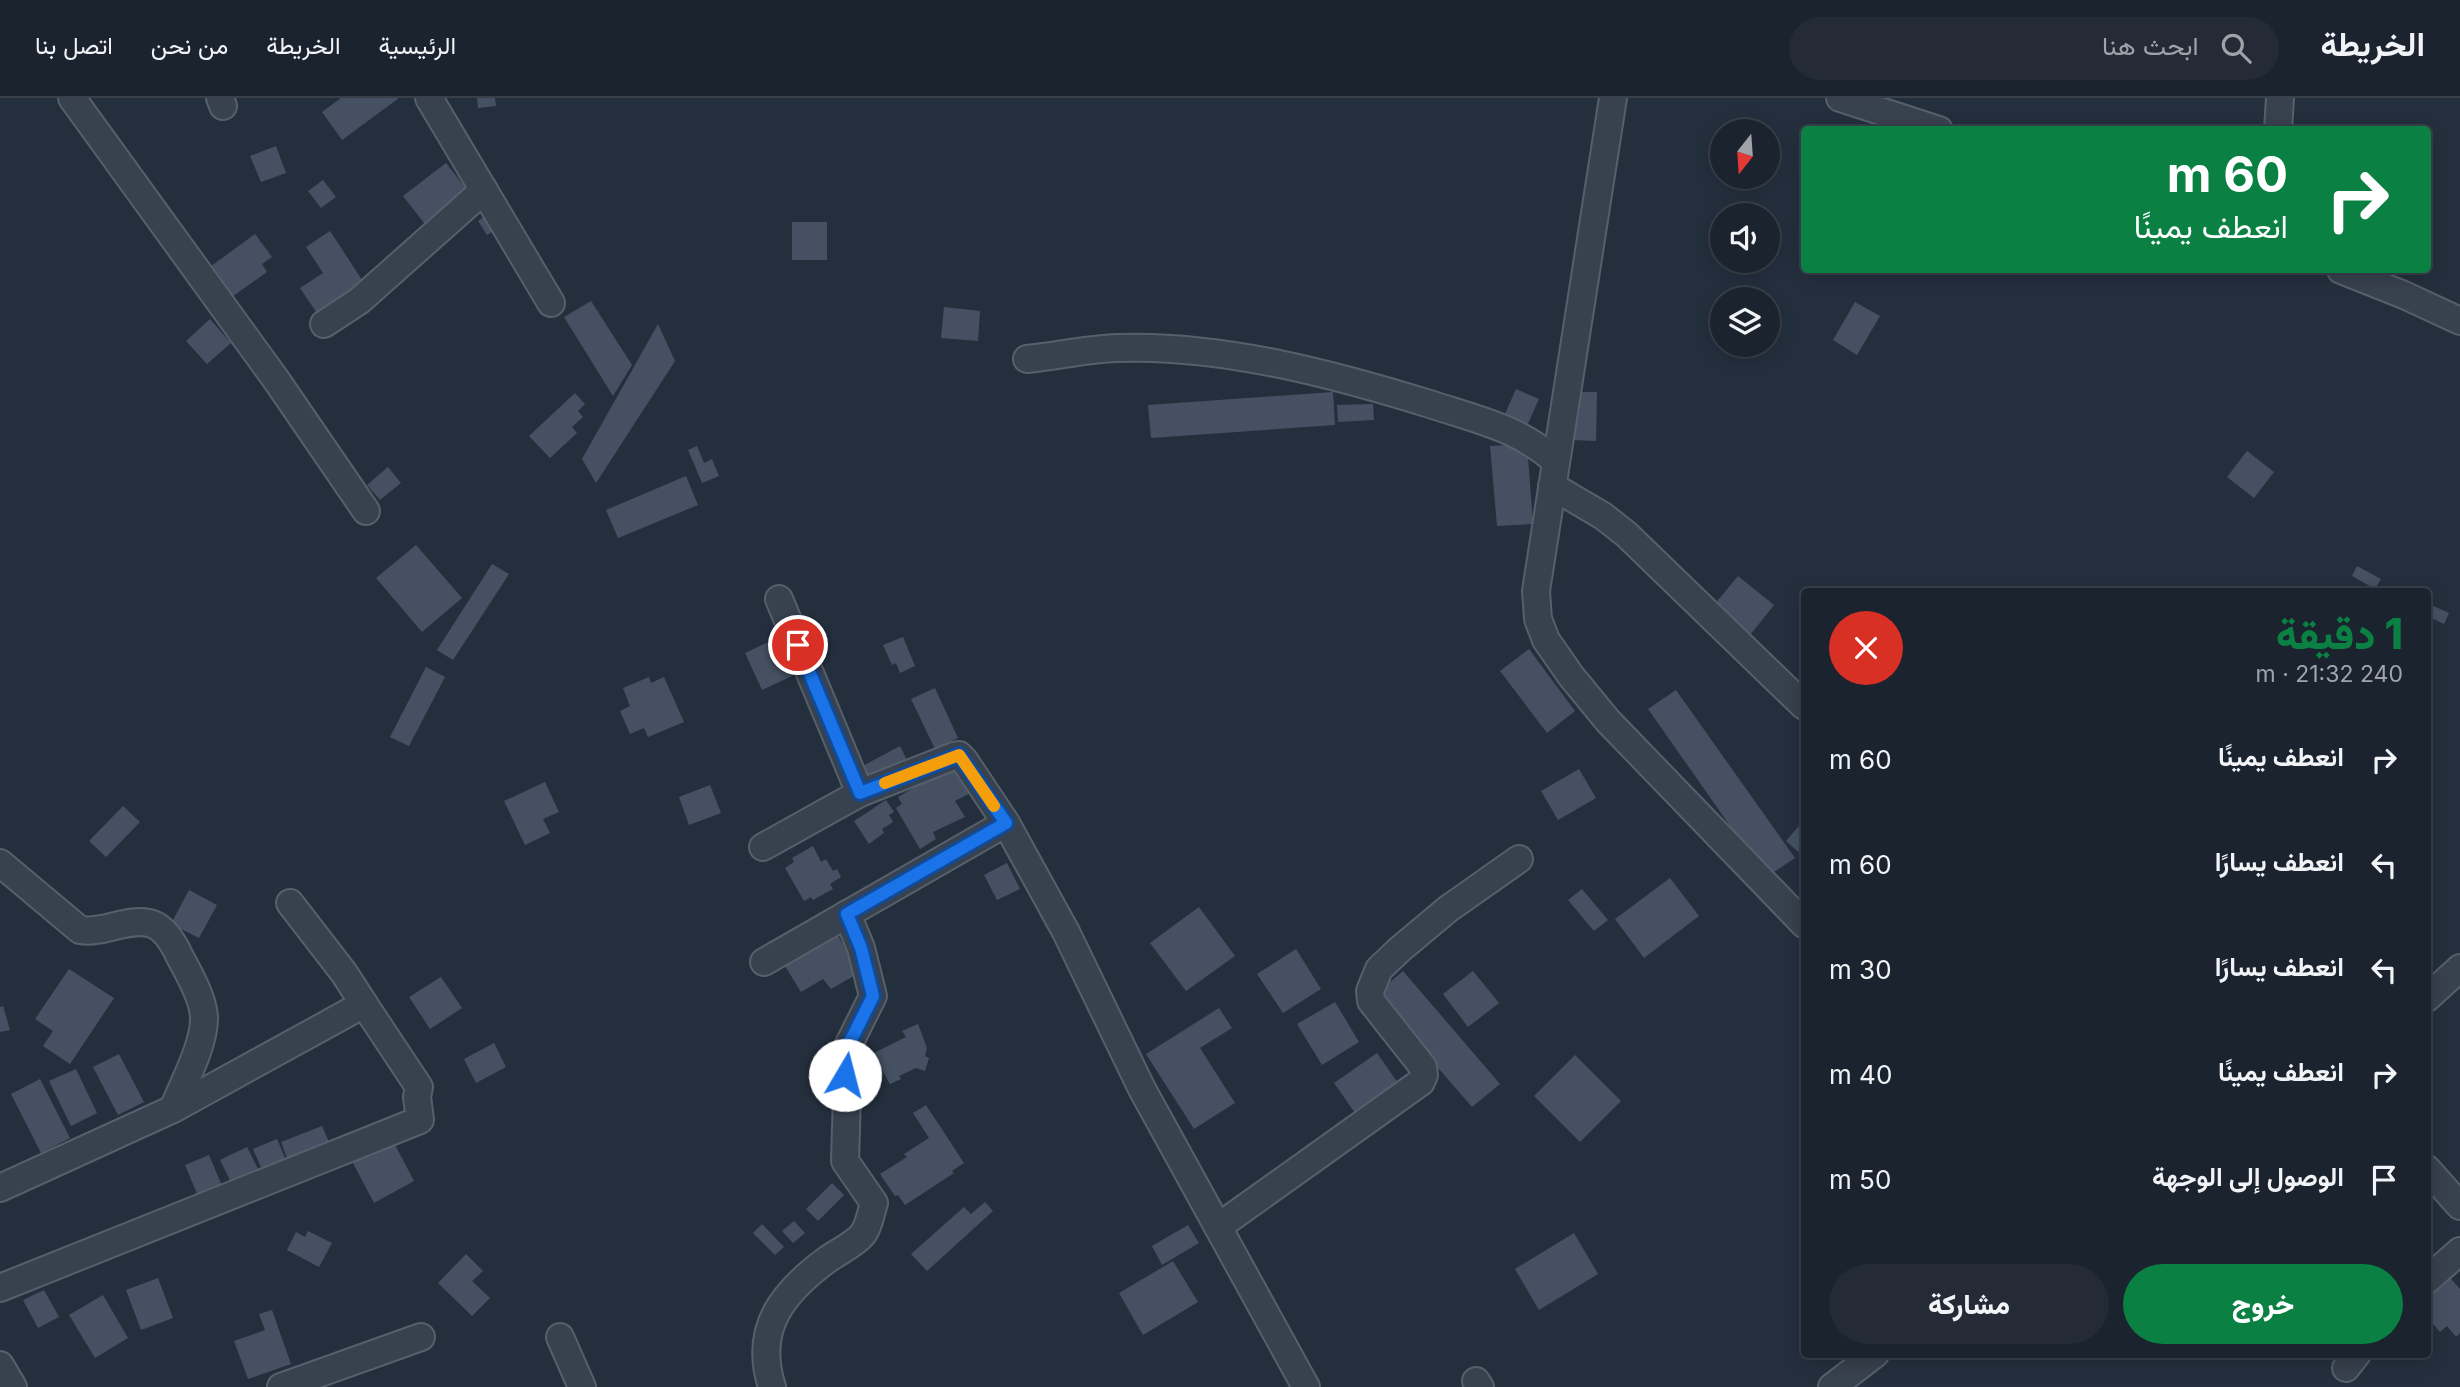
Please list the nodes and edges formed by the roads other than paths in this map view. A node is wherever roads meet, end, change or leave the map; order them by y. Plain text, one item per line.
1 (72, 98) edge
2 (429, 98) edge
3 (1613, 98) edge
4 (1840, 98) edge
5 (2280, 98) edge
6 (1927, 126) edge
7 (2278, 126) edge
8 (484, 190) junction
9 (2349, 273) edge
10 (551, 303) dead end
11 (2460, 321) edge
12 (324, 324) dead end
13 (1027, 359) dead end
14 (1554, 474) junction
15 (366, 511) dead end
16 (779, 599) dead end
17 (1801, 703) edge
18 (860, 793) junction
19 (1006, 823) junction
20 (762, 848) dead end
21 (1519, 859) dead end
22 (0, 863) edge
23 (290, 902) dead end
24 (847, 914) junction
25 (1801, 921) edge
26 (764, 962) dead end
27 (2460, 968) edge
28 (2431, 994) edge
29 (365, 1004) junction
30 (173, 1109) junction
31 (2431, 1173) edge
32 (0, 1188) edge
33 (2460, 1206) edge
34 (1218, 1227) junction
35 (2460, 1251) edge
36 (2431, 1276) edge
37 (0, 1288) edge
38 (421, 1337) dead end
39 (559, 1337) dead end
40 (1870, 1358) edge
41 (0, 1364) edge
42 (13, 1387) edge
43 (281, 1387) edge
44 (582, 1387) edge
45 (772, 1387) edge
46 (1306, 1387) edge
47 (1832, 1387) edge

1 - 15 street
2 - 8 street
3 - 14 street
4 - 6 street
5 - 7 street
8 - 10 street
8 - 12 street
9 - 11 street
13 - 14 street
14 - 17 street
14 - 25 street
16 - 18 street
18 - 19 street
18 - 20 street
19 - 24 street
19 - 34 street
21 - 34 street
22 - 30 street
23 - 29 street
24 - 26 street
24 - 45 street
27 - 28 street
29 - 30 street
29 - 37 street
30 - 32 street
31 - 33 street
34 - 46 street
35 - 36 street
38 - 43 street
39 - 44 street
40 - 47 street
41 - 42 street

